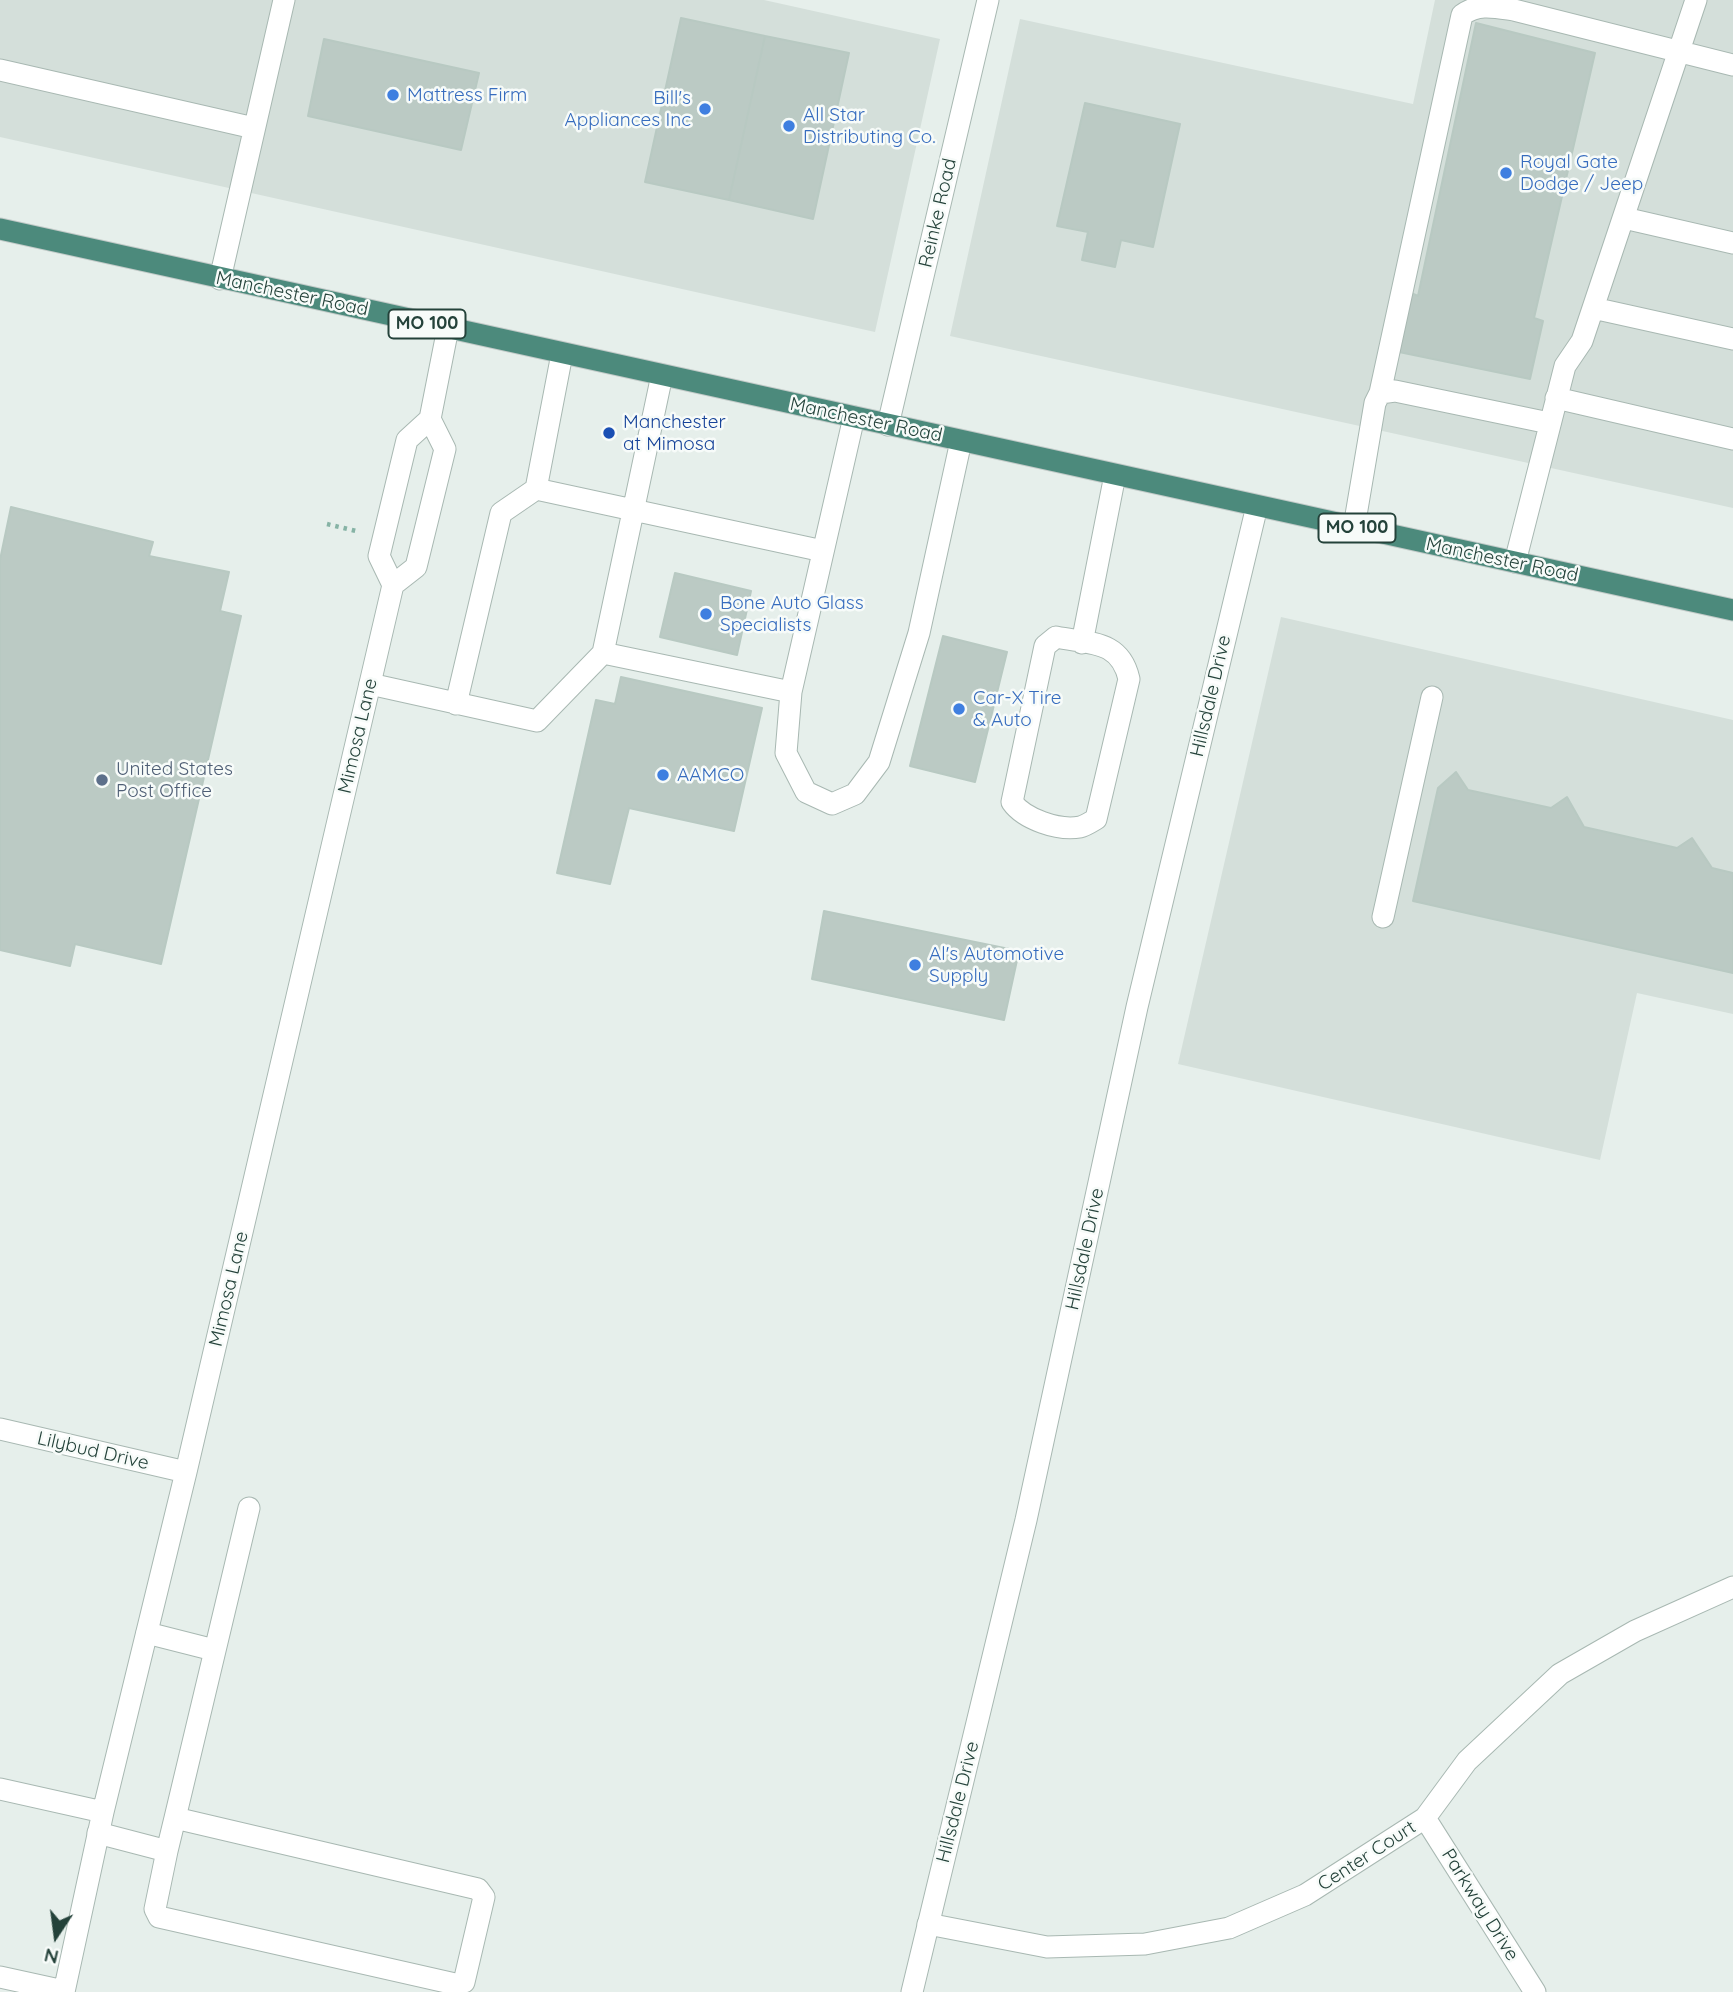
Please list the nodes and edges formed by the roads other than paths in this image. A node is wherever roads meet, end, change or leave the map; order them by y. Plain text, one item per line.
1 (284, 0) edge
2 (988, 0) edge
3 (1696, 0) edge
4 (1463, 8) edge
5 (1679, 52) junction
6 (1733, 65) edge
7 (0, 70) edge
8 (254, 128) junction
9 (1624, 218) junction
10 (0, 229) edge
11 (1733, 243) edge
12 (220, 279) junction
13 (1593, 308) junction
14 (448, 328) junction
15 (1733, 339) edge
16 (562, 354) junction
17 (662, 375) junction
18 (1380, 393) junction
19 (1556, 398) junction
20 (854, 417) junction
21 (430, 419) junction
22 (1549, 424) junction
23 (888, 425) junction
24 (1733, 439) edge
25 (961, 441) junction
26 (1115, 475) junction
27 (536, 489) junction
28 (1257, 506) junction
29 (635, 510) junction
30 (1354, 527) junction
31 (823, 551) junction
32 (1515, 562) junction
33 (393, 585) junction
34 (1733, 610) edge
35 (1082, 643) junction
36 (603, 653) junction
37 (370, 684) junction
38 (791, 692) junction
39 (1432, 697) dead end
40 (456, 704) junction
41 (1383, 917) dead end
42 (0, 1429) edge
43 (186, 1472) junction
44 (249, 1508) dead end
45 (1733, 1587) edge
46 (147, 1633) junction
47 (214, 1650) junction
48 (0, 1788) edge
49 (103, 1812) junction
50 (175, 1818) junction
51 (1425, 1818) junction
52 (98, 1833) junction
53 (167, 1851) junction
54 (928, 1924) junction
55 (0, 1977) edge
56 (64, 1992) edge
57 (912, 1992) edge
58 (1535, 1992) edge

1 - 8 street
2 - 23 street, Reinke Road
3 - 5 street
4 - 5 street
4 - 18 street
5 - 6 street
5 - 9 street
7 - 8 street
8 - 12 street
9 - 11 street
9 - 13 street
10 - 12 highway, Manchester Road / MO 100
12 - 14 highway, Manchester Road / MO 100
13 - 15 street
13 - 19 street
14 - 16 highway, Manchester Road / MO 100
14 - 21 street
16 - 17 highway, Manchester Road / MO 100
16 - 27 street
17 - 20 highway, Manchester Road / MO 100
17 - 29 street
18 - 22 street
18 - 30 street
19 - 22 street
19 - 24 street
20 - 23 highway, Manchester Road / MO 100
20 - 31 street
21 - 33 street
21 - 33 street
22 - 32 street
23 - 25 highway, Manchester Road / MO 100
25 - 26 highway, Manchester Road / MO 100
25 - 38 street
26 - 28 highway, Manchester Road / MO 100
26 - 35 street
27 - 29 street
27 - 40 street
28 - 30 highway, Manchester Road / MO 100
28 - 54 street, Hillsdale Drive
29 - 31 street
29 - 36 street
30 - 32 highway, Manchester Road / MO 100
31 - 38 street
32 - 34 highway, Manchester Road / MO 100
33 - 37 street, Mimosa Lane
35 - 35 street
36 - 38 street
36 - 40 street
37 - 40 street
37 - 43 street, Mimosa Lane
39 - 41 street
42 - 43 street, Lilybud Drive
43 - 46 street, Mimosa Lane
44 - 47 street
45 - 51 street, Center Court
46 - 47 street
46 - 49 street, Mimosa Lane
47 - 50 street
48 - 49 street
49 - 52 street, Mimosa Lane
50 - 53 street
50 - 53 street
51 - 54 street, Center Court
51 - 58 street, Parkway Drive
52 - 53 street
52 - 56 street, Mimosa Lane
54 - 57 street, Hillsdale Drive
55 - 56 street

